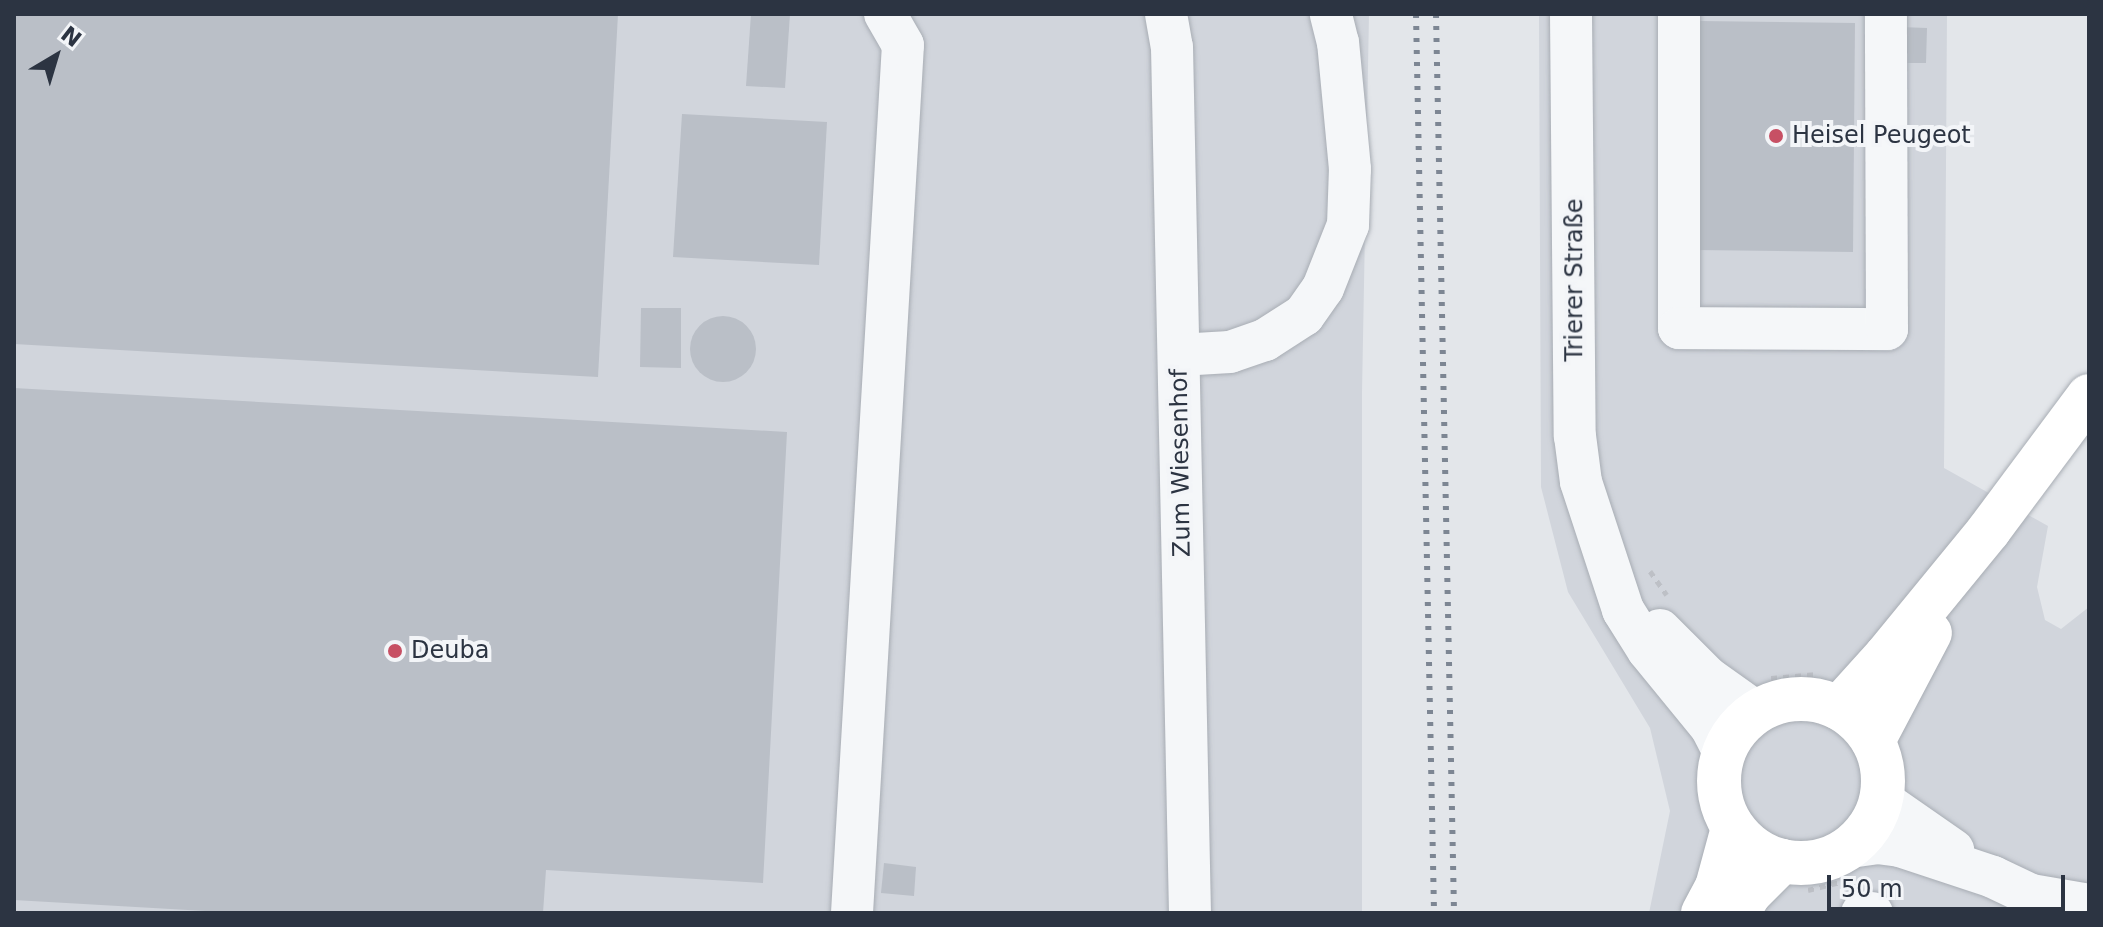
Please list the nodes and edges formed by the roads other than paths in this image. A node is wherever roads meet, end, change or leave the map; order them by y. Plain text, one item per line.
1 (885, 14) edge
2 (1166, 14) edge
3 (1331, 14) edge
4 (1571, 14) edge
5 (1679, 14) edge
6 (1886, 14) edge
7 (1179, 355) junction
8 (2089, 396) edge
9 (1989, 530) junction
10 (1601, 543) junction
11 (1829, 691) junction
12 (1760, 695) junction
13 (1873, 741) junction
14 (1724, 753) junction
15 (1881, 800) junction
16 (1733, 828) junction
17 (1850, 847) junction
18 (1782, 861) junction
19 (1995, 891) edge
20 (2089, 905) edge
21 (852, 913) edge
22 (1190, 913) edge
23 (1703, 913) edge
24 (1738, 913) edge
25 (1862, 913) edge
26 (1872, 913) edge

1 - 21 street
2 - 7 street, Zum Wiesenhof
3 - 7 street
4 - 10 street, Trierer Straße
5 - 6 street
7 - 22 street, Zum Wiesenhof
8 - 9 main road
9 - 11 main road
9 - 13 main road
10 - 12 street, Trierer Straße
10 - 14 street, Trierer Straße
11 - 12 main road
11 - 13 main road
12 - 14 main road
13 - 15 main road
14 - 16 main road
15 - 17 main road
15 - 19 street
16 - 18 main road
16 - 23 main road
17 - 18 main road
17 - 19 street
18 - 24 main road
19 - 20 street
25 - 26 street

